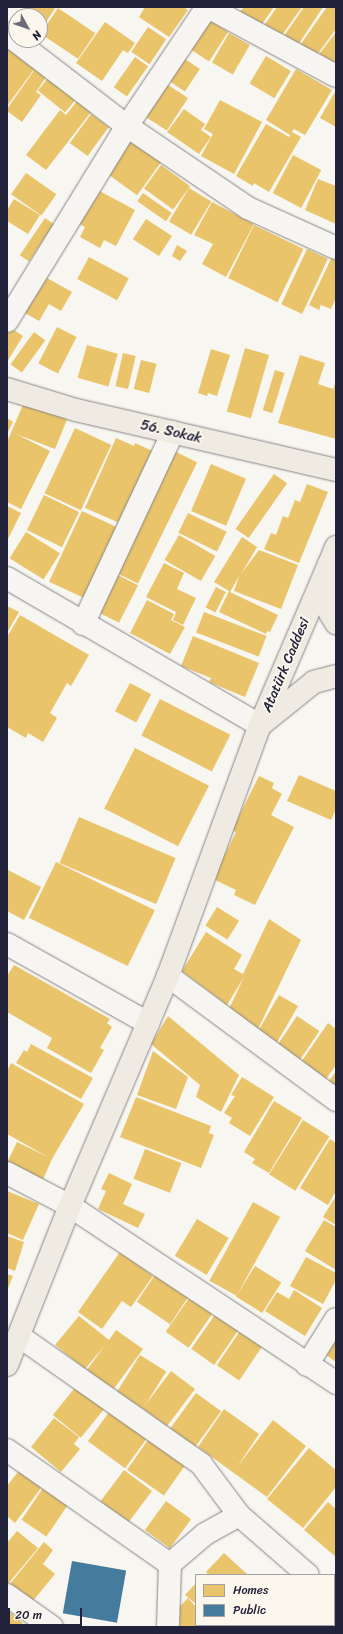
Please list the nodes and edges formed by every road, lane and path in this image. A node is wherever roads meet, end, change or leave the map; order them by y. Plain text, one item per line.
1 (207, 7) edge
2 (7, 34) edge
3 (336, 76) edge
4 (128, 126) junction
5 (336, 248) edge
6 (7, 321) edge
7 (7, 389) edge
8 (173, 432) junction
9 (336, 470) edge
10 (332, 555) edge
11 (7, 578) edge
12 (336, 623) edge
13 (83, 624) junction
14 (336, 676) edge
15 (260, 725) junction
16 (7, 944) edge
17 (168, 976) junction
18 (148, 1023) junction
19 (336, 1100) edge
20 (7, 1173) edge
21 (70, 1206) junction
22 (336, 1319) edge
23 (19, 1336) junction
24 (307, 1365) junction
25 (7, 1366) edge
26 (336, 1383) edge
27 (7, 1450) edge
28 (239, 1515) junction
29 (170, 1564) junction
30 (307, 1574) edge
31 (7, 1595) edge
32 (52, 1627) edge
33 (168, 1627) edge

1 - 3 street
1 - 4 street
2 - 4 street
4 - 5 street
4 - 6 street
7 - 8 main road, 56. Sokak
8 - 9 main road, 56. Sokak
8 - 13 street
10 - 12 main road, Atatürk Caddesi
10 - 15 main road, Atatürk Caddesi
11 - 13 street
13 - 15 street
14 - 15 main road, Atatürk Caddesi
15 - 17 main road
16 - 18 street
17 - 18 main road
17 - 19 street
18 - 21 main road
20 - 21 street
21 - 23 main road
21 - 24 street
22 - 24 street
23 - 25 main road
23 - 28 street
24 - 26 street
27 - 29 street
28 - 29 street
28 - 30 street
29 - 33 street
31 - 32 street

